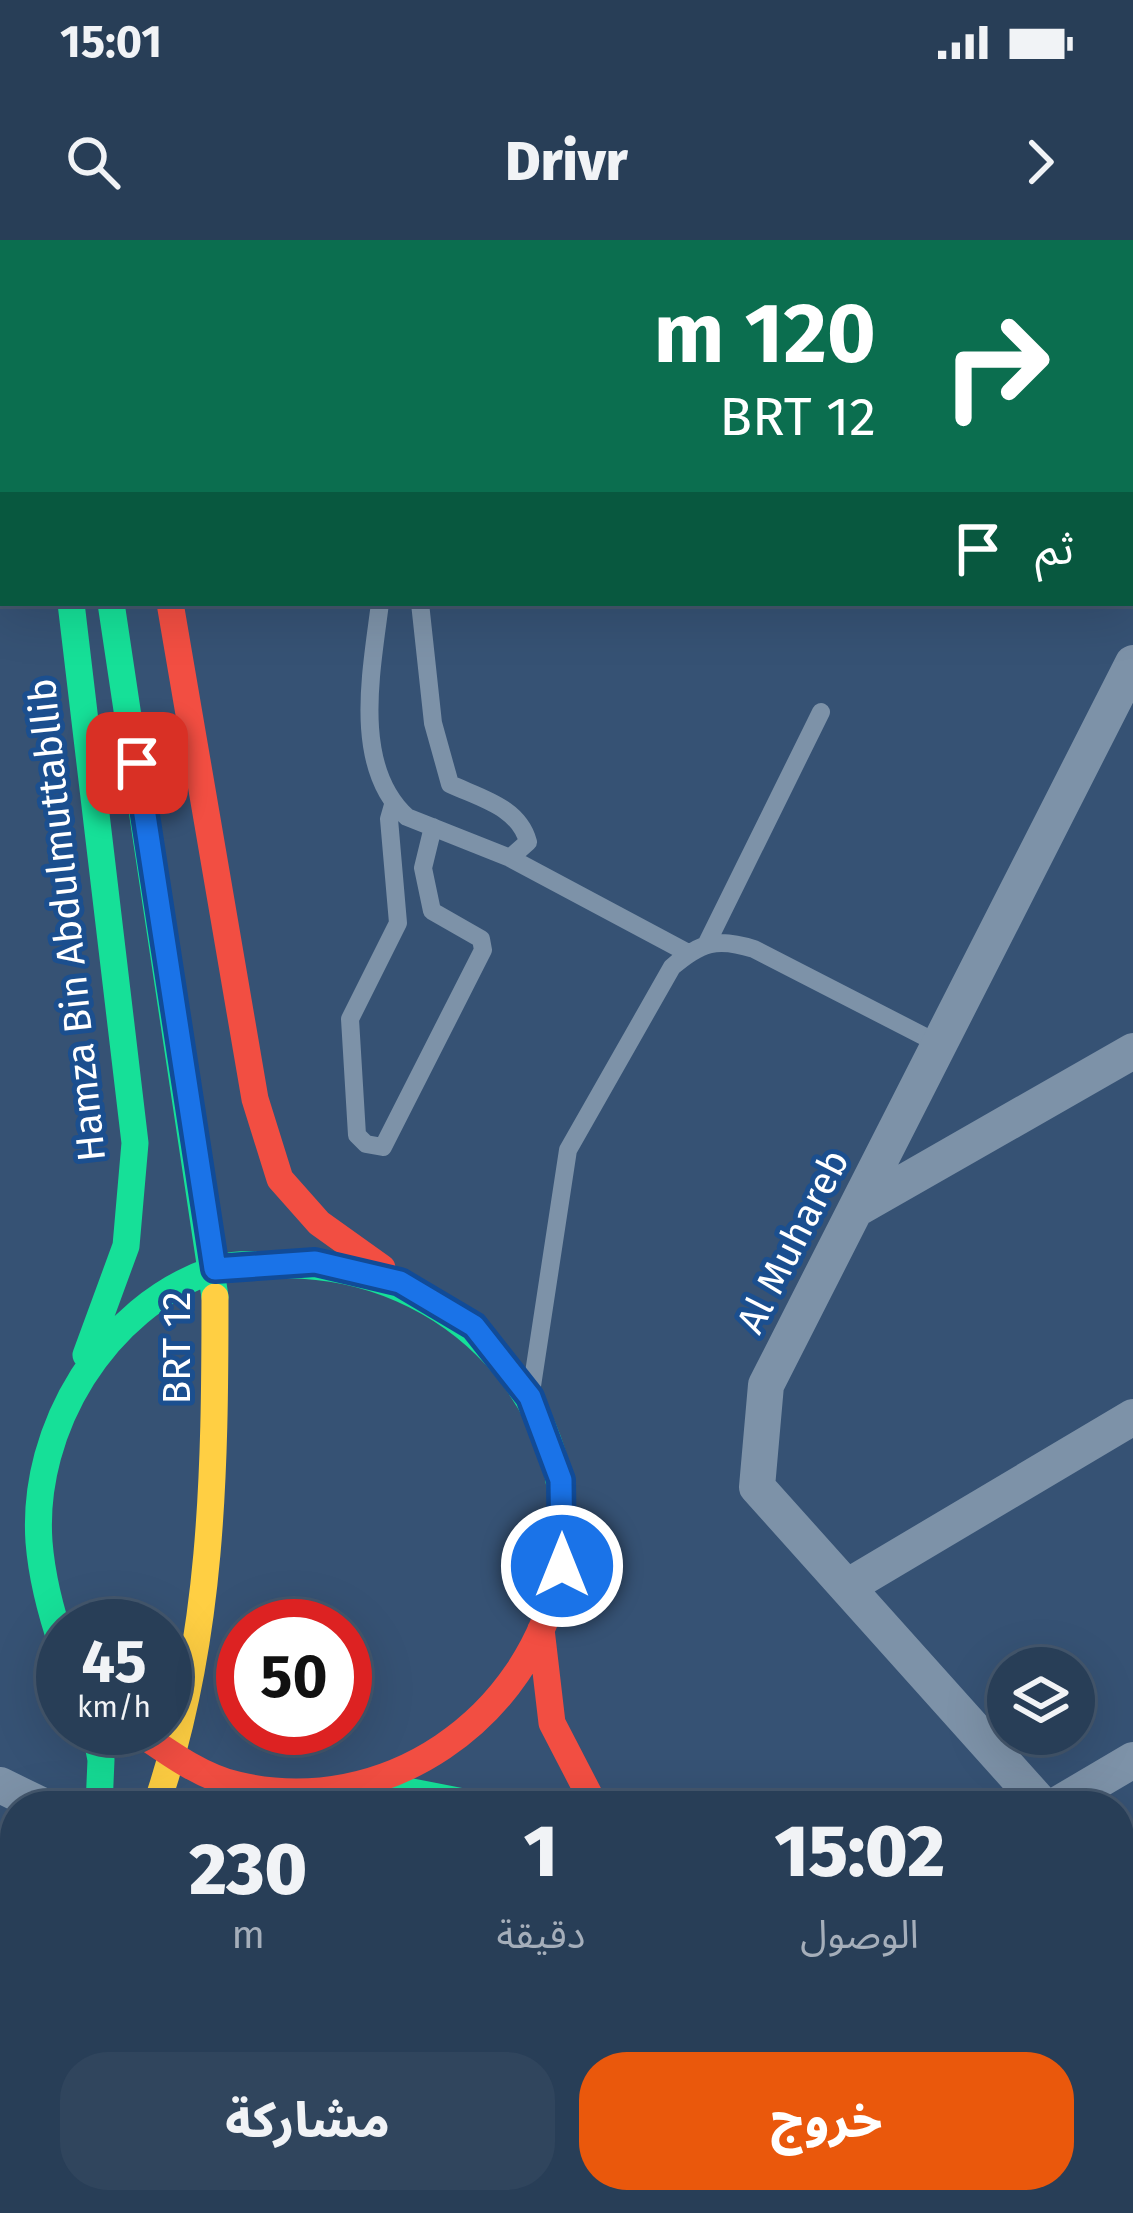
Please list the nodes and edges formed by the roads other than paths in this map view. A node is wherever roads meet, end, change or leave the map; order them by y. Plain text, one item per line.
1 (71, 606) edge
2 (111, 606) edge
3 (171, 606) edge
4 (380, 606) edge
5 (420, 606) edge
6 (1133, 662) edge
7 (820, 712) dead end
8 (393, 805) junction
9 (433, 827) junction
10 (511, 858) junction
11 (707, 943) junction
12 (688, 953) junction
13 (939, 1044) junction
14 (1133, 1051) edge
15 (856, 1210) junction
16 (215, 1269) junction
17 (400, 1282) junction
18 (82, 1366) junction
19 (530, 1397) junction
20 (1133, 1417) edge
21 (847, 1587) junction
22 (42, 1599) edge
23 (541, 1629) junction
24 (100, 1755) edge
25 (170, 1755) edge
26 (173, 1757) junction
27 (1133, 1760) edge
28 (360, 1783) junction
29 (100, 1791) edge
30 (161, 1791) edge
31 (263, 1791) edge
32 (337, 1791) edge
33 (419, 1791) edge
34 (585, 1791) edge
35 (1030, 1791) edge
36 (1080, 1791) edge

1 - 18 main road, Hamza Bin Abdulmuttabllib
2 - 16 main road, BRT 12
3 - 17 main road
4 - 8 lane
5 - 10 lane
6 - 13 street, Al Muhareb
7 - 11 lane
8 - 9 lane
8 - 9 lane
9 - 10 lane
10 - 12 lane
11 - 12 lane
11 - 13 lane
12 - 19 lane
13 - 15 street, Al Muhareb
14 - 15 street
15 - 21 street, Al Muhareb
16 - 17 main road
16 - 18 main road
16 - 26 main road, BRT 12
17 - 19 main road
18 - 22 main road
19 - 23 main road
20 - 21 street
21 - 35 street, Al Muhareb
23 - 28 main road
23 - 34 main road
24 - 29 main road
25 - 26 main road
26 - 30 main road, BRT 12
26 - 31 main road
27 - 36 street
28 - 32 main road
28 - 33 main road

